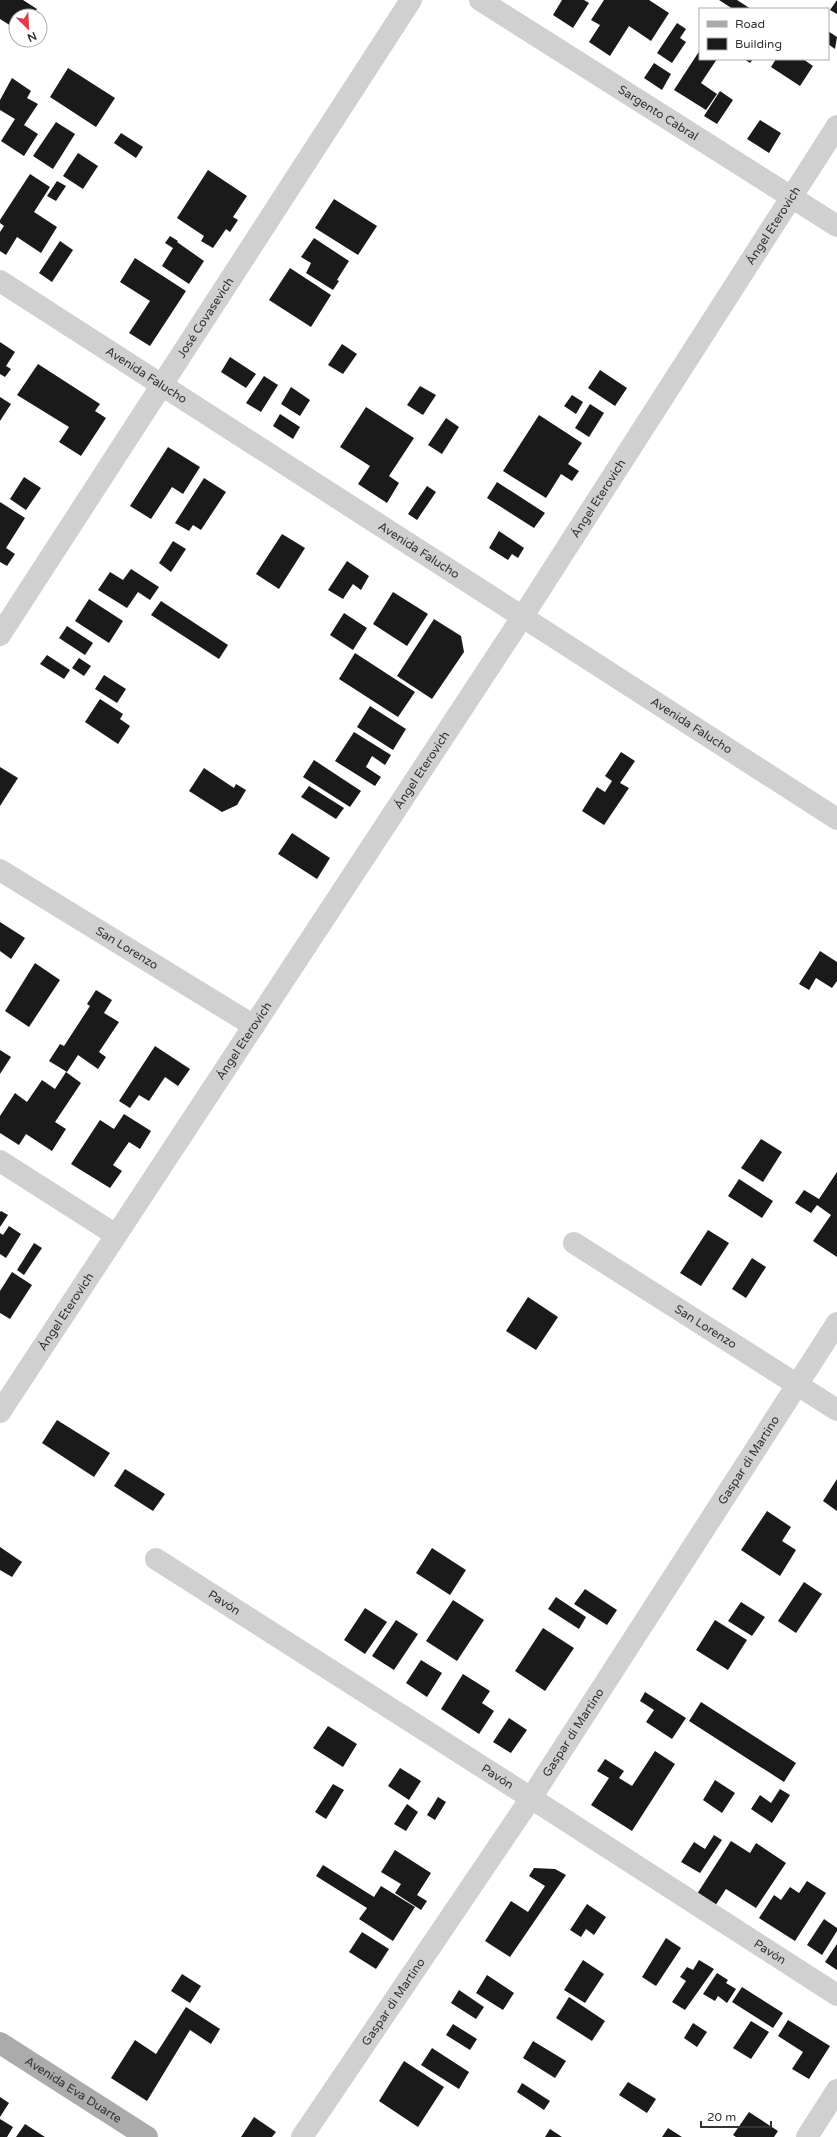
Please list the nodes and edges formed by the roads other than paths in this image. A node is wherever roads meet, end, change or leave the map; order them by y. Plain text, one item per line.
1 (411, 0) edge
2 (480, 0) edge
3 (837, 126) edge
4 (792, 197) junction
5 (837, 226) edge
6 (0, 281) edge
7 (162, 384) junction
8 (524, 616) junction
9 (0, 635) edge
10 (837, 819) edge
11 (0, 870) edge
12 (254, 1026) junction
13 (0, 1161) edge
14 (116, 1235) junction
15 (574, 1243) dead end
16 (837, 1323) edge
17 (798, 1385) junction
18 (837, 1410) edge
19 (0, 1412) edge
20 (156, 1559) dead end
21 (531, 1798) junction
22 (837, 1995) edge
23 (0, 2043) edge
24 (837, 2090) edge
25 (147, 2137) edge
26 (302, 2137) edge
27 (807, 2137) edge

1 - 7 street, José Covasevich
2 - 4 street, Sargento Cabral
3 - 4 street, Ángel Eterovich
4 - 5 street, Sargento Cabral
4 - 8 street, Ángel Eterovich
6 - 7 street, Avenida Falucho
7 - 8 street, Avenida Falucho
7 - 9 street, José Covasevich
8 - 10 street, Avenida Falucho
8 - 12 street, Ángel Eterovich
11 - 12 street, San Lorenzo
12 - 14 street, Ángel Eterovich
13 - 14 street
14 - 19 street, Ángel Eterovich
15 - 17 street, San Lorenzo
16 - 17 street, Gaspar di Martino
17 - 18 street, San Lorenzo
17 - 21 street, Gaspar di Martino
20 - 21 street, Pavón
21 - 22 street, Pavón
21 - 26 street, Gaspar di Martino
23 - 25 main road, Avenida Eva Duarte
24 - 27 street

